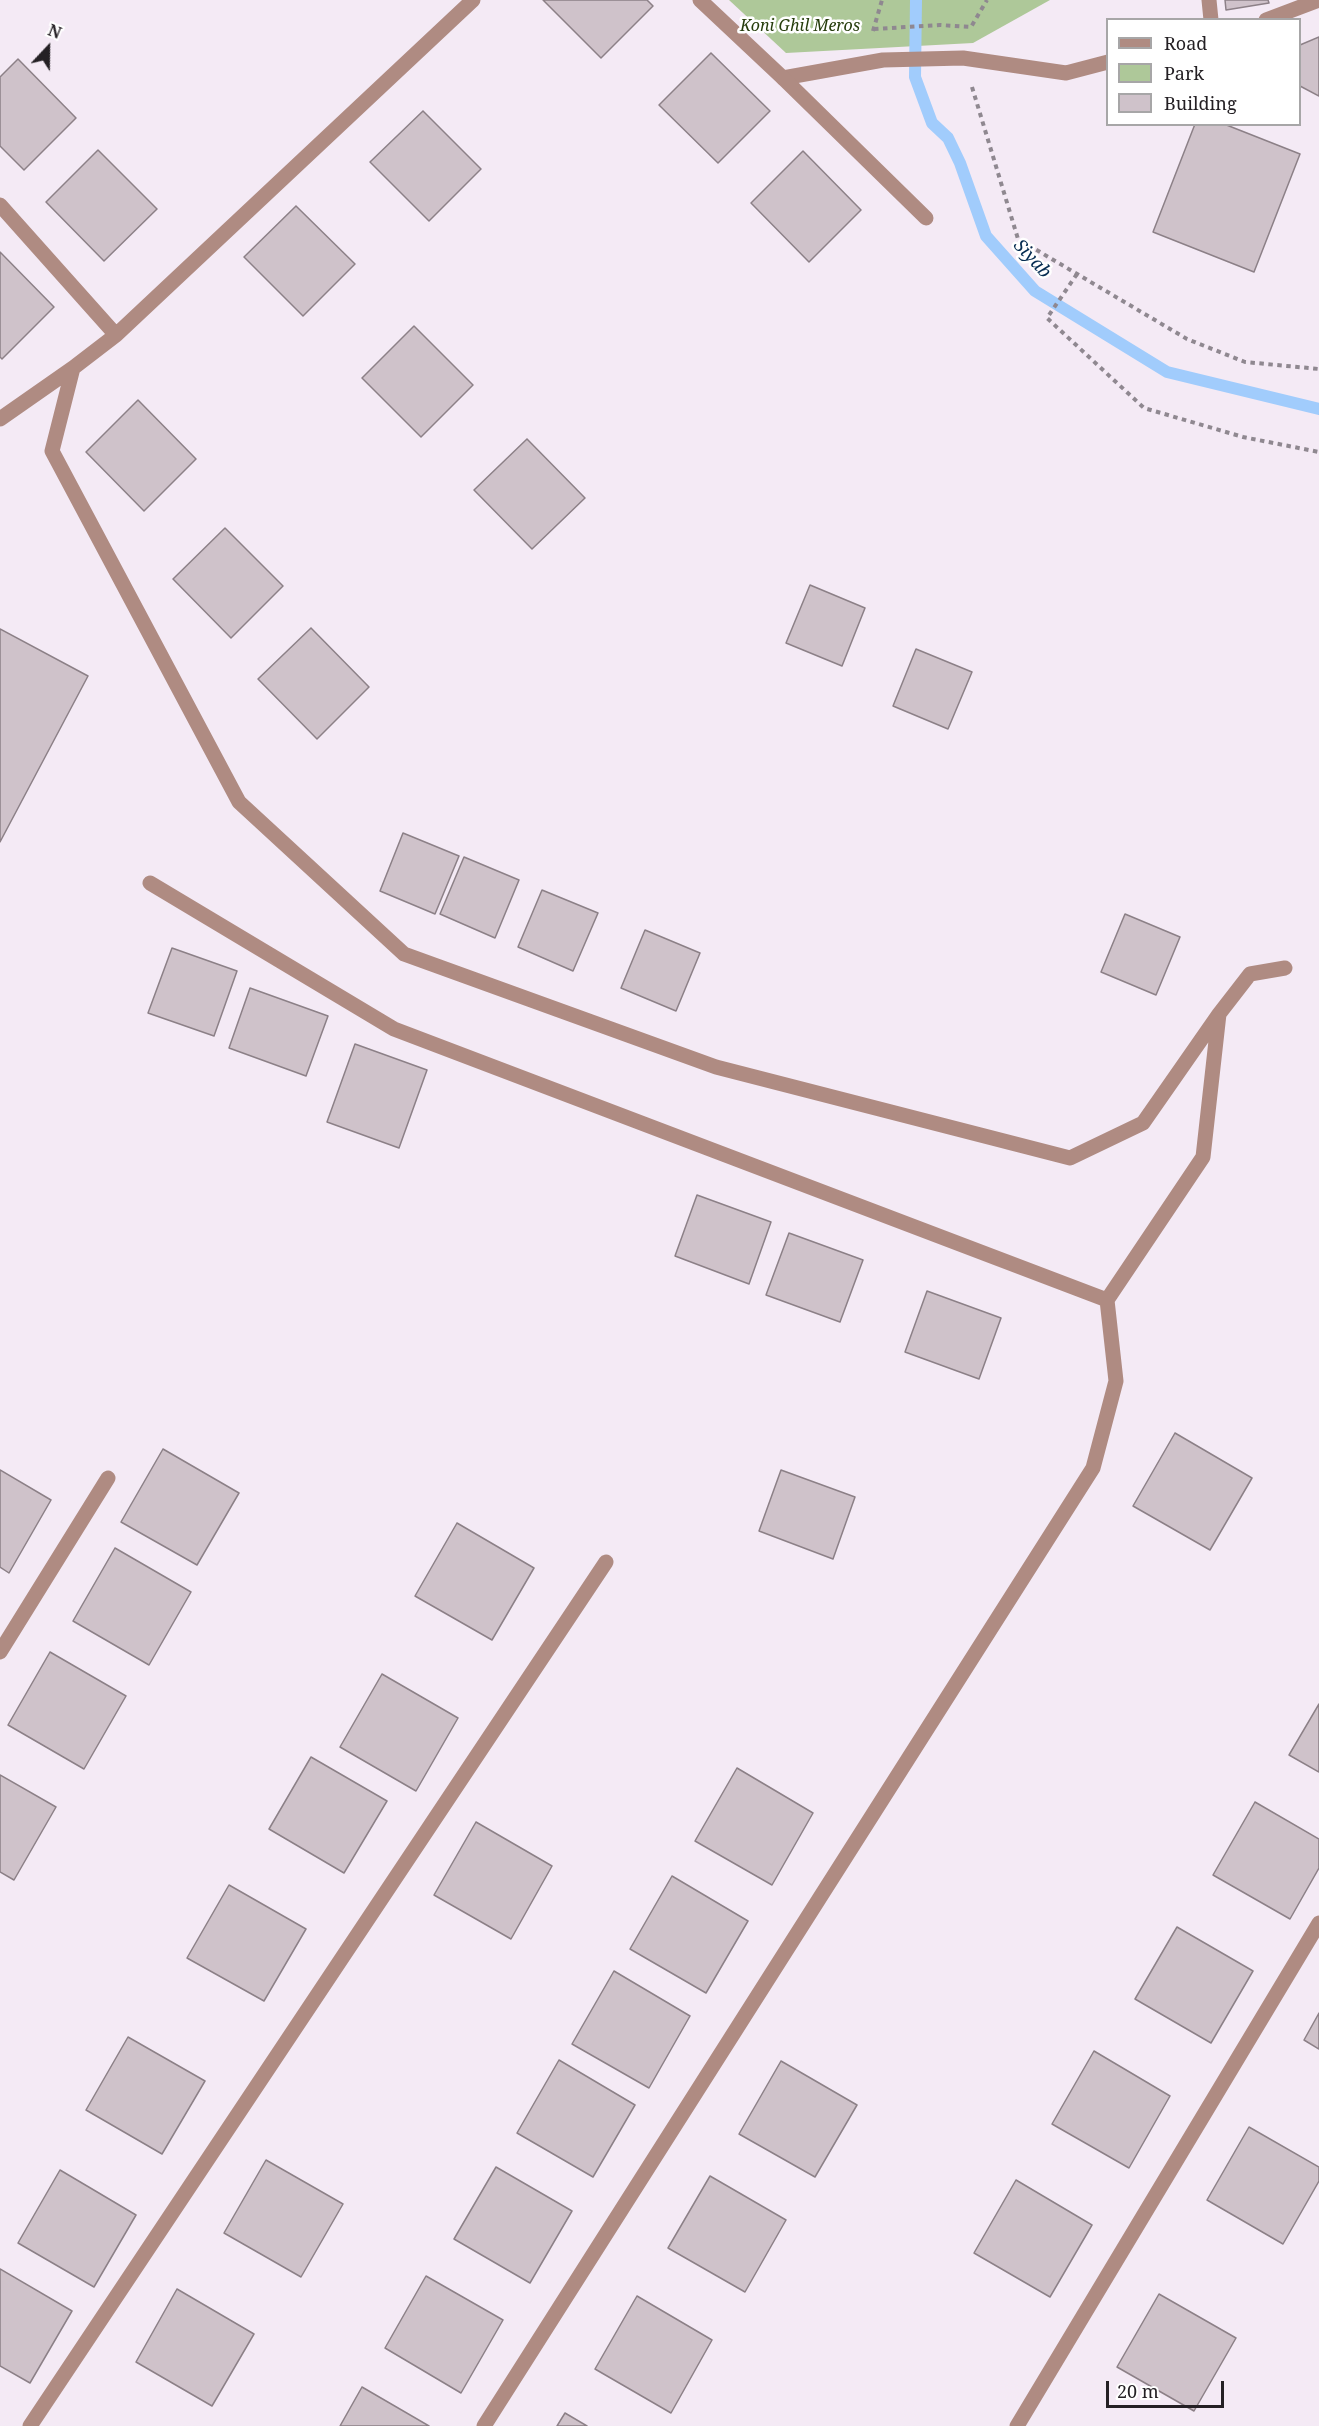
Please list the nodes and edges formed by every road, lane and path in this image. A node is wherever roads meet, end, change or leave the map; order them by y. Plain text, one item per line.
1 (473, 0) edge
2 (699, 0) edge
3 (987, 0) edge
4 (1209, 0) edge
5 (1319, 0) edge
6 (1211, 18) edge
7 (1271, 18) edge
8 (874, 29) dead end
9 (963, 58) junction
10 (1106, 62) edge
11 (783, 78) junction
12 (0, 205) edge
13 (926, 218) dead end
14 (1077, 274) junction
15 (116, 334) junction
16 (73, 368) junction
17 (1319, 369) edge
18 (0, 419) edge
19 (1319, 452) edge
20 (150, 883) dead end
21 (1285, 968) dead end
22 (1219, 1014) junction
23 (1107, 1299) junction
24 (108, 1478) dead end
25 (606, 1562) dead end
26 (0, 1652) edge
27 (1319, 1923) edge
28 (30, 2426) edge
29 (484, 2426) edge
30 (1017, 2426) edge

1 - 15 street
2 - 11 street
3 - 8 path
4 - 6 street
5 - 7 street
9 - 10 street
9 - 11 street
9 - 14 path
11 - 13 street
12 - 15 street
14 - 17 path
14 - 19 path
15 - 16 street
16 - 18 street
16 - 22 street
20 - 23 street
21 - 22 street
22 - 23 street
23 - 29 street
24 - 26 street
25 - 28 street
27 - 30 street

